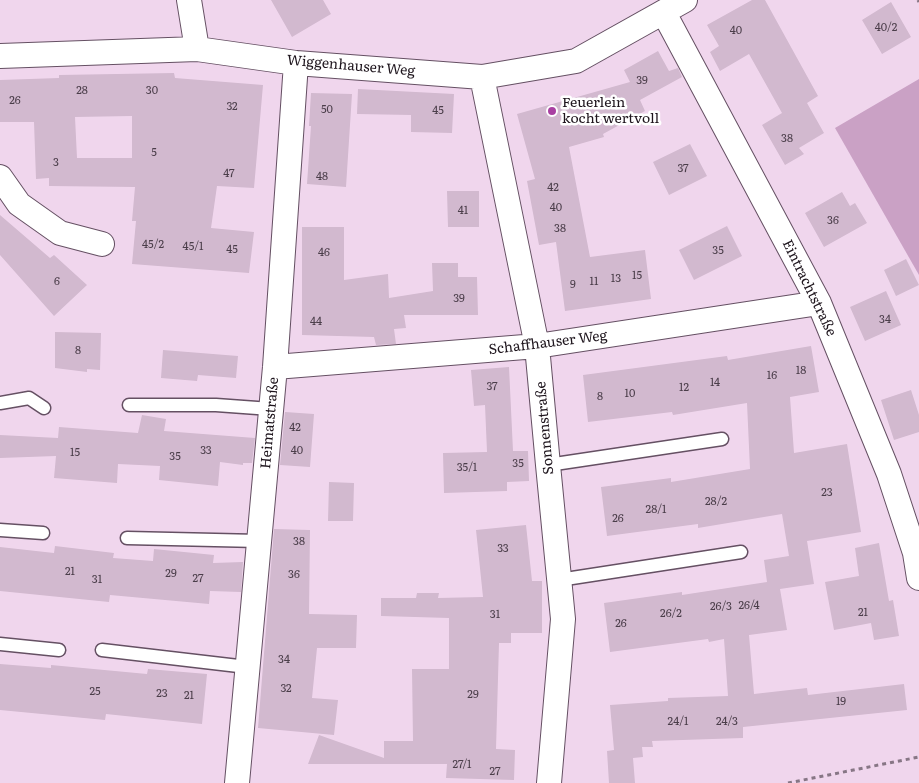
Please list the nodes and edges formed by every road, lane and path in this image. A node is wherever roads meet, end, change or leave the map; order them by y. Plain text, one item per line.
1 (189, 0) edge
2 (675, 5) edge
3 (197, 49) junction
4 (0, 56) edge
5 (296, 63) junction
6 (482, 77) junction
7 (0, 177) edge
8 (102, 244) dead end
9 (819, 303) junction
10 (537, 346) junction
11 (275, 367) junction
12 (0, 402) edge
13 (129, 405) dead end
14 (44, 408) dead end
15 (271, 409) junction
16 (722, 439) dead end
17 (548, 465) junction
18 (0, 530) edge
19 (44, 533) dead end
20 (127, 538) dead end
21 (259, 541) junction
22 (741, 552) dead end
23 (919, 578) edge
24 (559, 580) junction
25 (0, 644) edge
26 (59, 650) dead end
27 (102, 650) dead end
28 (247, 667) junction
29 (919, 757) edge
30 (237, 783) edge
31 (549, 783) edge
32 (788, 783) edge

1 - 3 street
2 - 6 street, Wiggenhauser Weg
2 - 9 street, Eintrachtstraße
3 - 4 street, Wiggenhauser Weg
3 - 5 street, Wiggenhauser Weg
5 - 6 street, Wiggenhauser Weg
5 - 11 street, Heimatstraße
6 - 10 street, Sonnenstraße
7 - 8 street
9 - 10 street, Schaffhauser Weg
9 - 23 street, Eintrachtstraße
10 - 11 street, Schaffhauser Weg
10 - 17 street, Sonnenstraße
11 - 15 street, Heimatstraße
12 - 14 lane
13 - 15 lane
15 - 21 street, Heimatstraße
16 - 17 lane
17 - 24 street, Sonnenstraße
18 - 19 lane
20 - 21 lane
21 - 28 street, Heimatstraße
22 - 24 lane
24 - 31 street, Sonnenstraße
25 - 26 lane
27 - 28 lane
28 - 30 street, Heimatstraße
29 - 32 path

